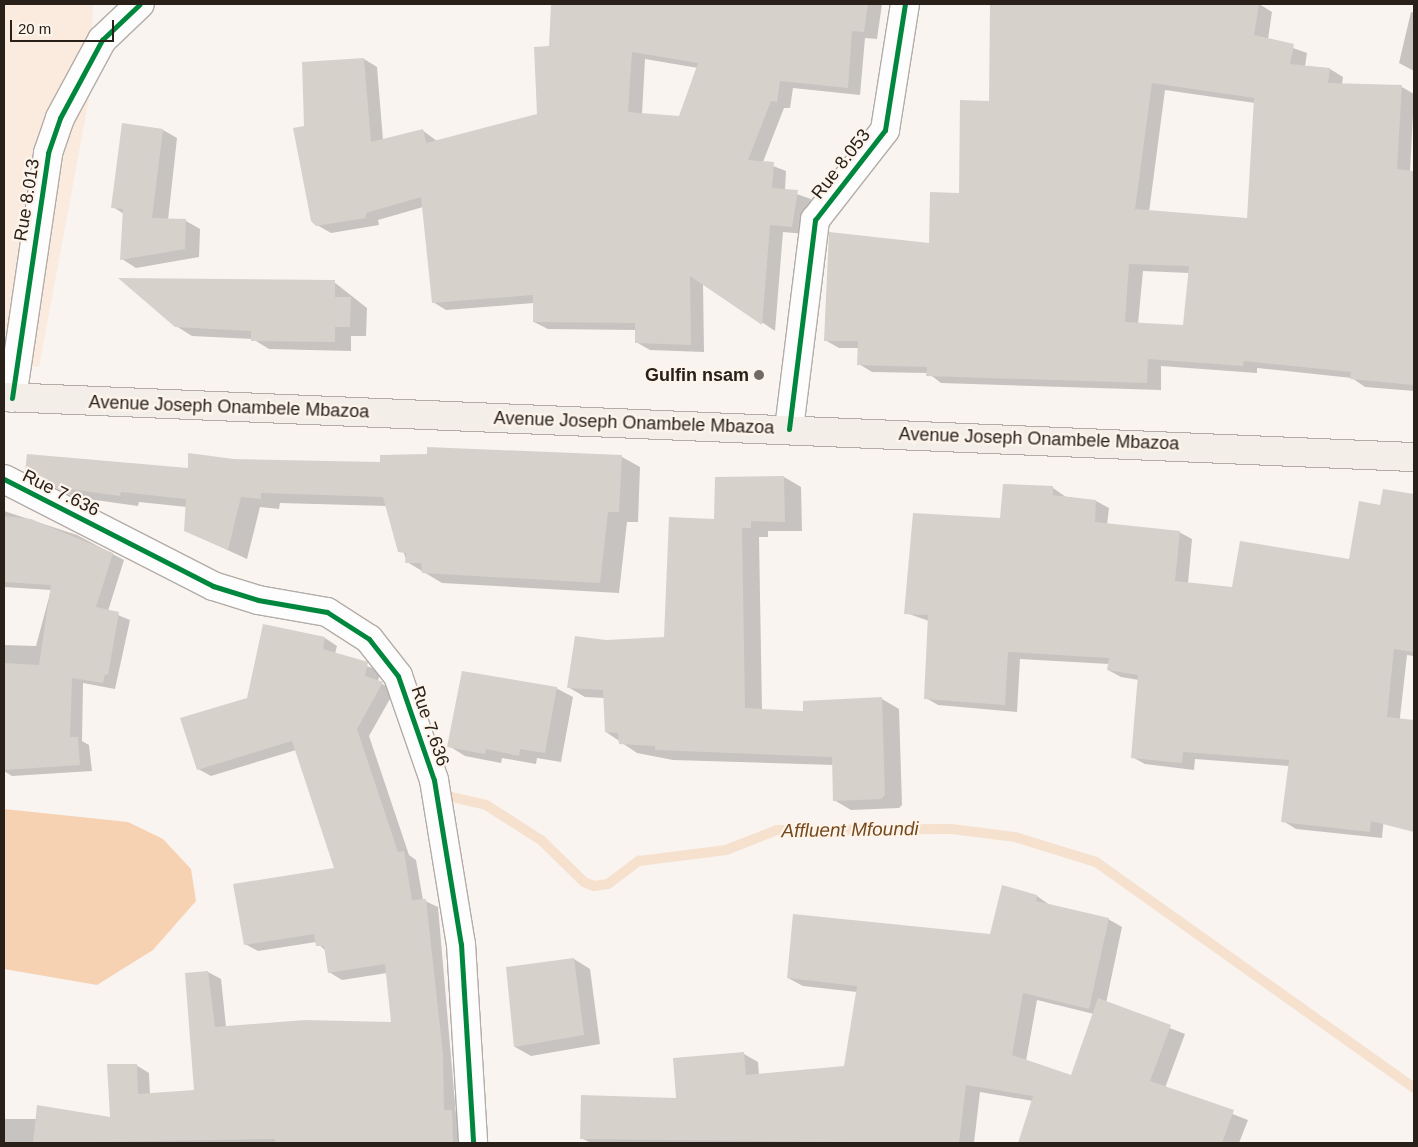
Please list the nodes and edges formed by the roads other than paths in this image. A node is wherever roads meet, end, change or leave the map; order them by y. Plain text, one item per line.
1 (140, 4) edge
2 (905, 4) edge
3 (8, 398) edge
4 (789, 429) junction
5 (1414, 457) edge
6 (4, 479) edge
7 (474, 1143) edge

1 - 3 street, Rue 8.013
2 - 4 street, Rue 8.053
3 - 4 main road, Avenue Joseph Onambele Mbazoa
4 - 5 main road, Avenue Joseph Onambele Mbazoa
6 - 7 street, Rue 7.636

